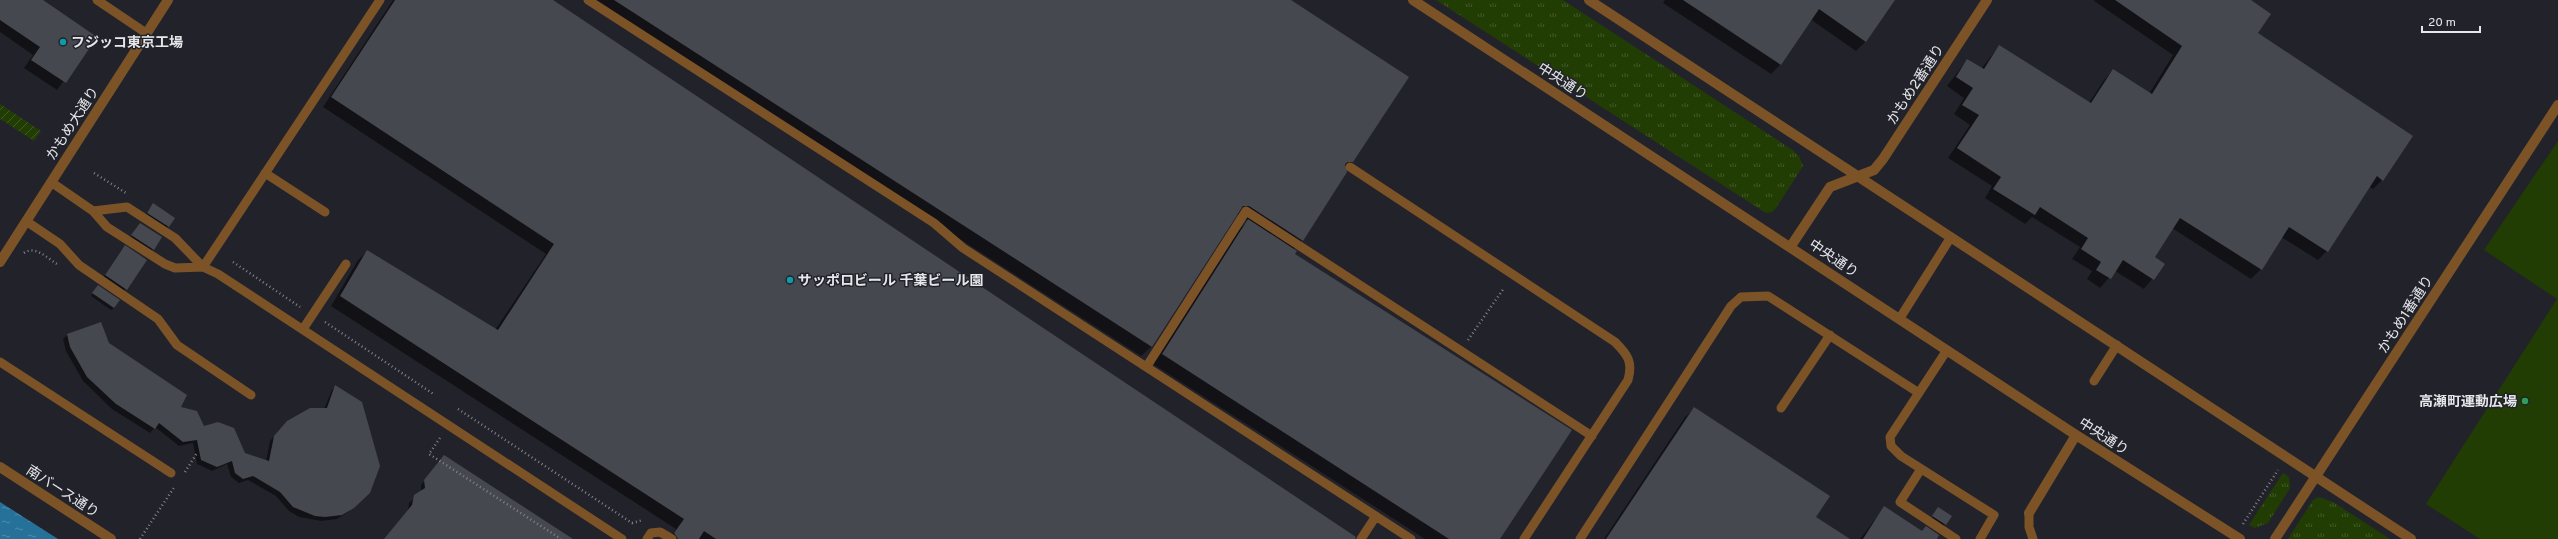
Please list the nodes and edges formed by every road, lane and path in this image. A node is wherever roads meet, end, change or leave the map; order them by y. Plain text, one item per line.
1 (97, 0) edge
2 (168, 0) edge
3 (380, 0) edge
4 (588, 0) edge
5 (1413, 0) edge
6 (1589, 0) edge
7 (1987, 0) edge
8 (146, 33) junction
9 (2558, 105) edge
10 (1350, 167) dead end
11 (94, 173) dead end
12 (265, 173) junction
13 (1860, 177) junction
14 (51, 182) junction
15 (131, 196) dead end
16 (94, 211) junction
17 (325, 212) dead end
18 (26, 222) junction
19 (1951, 237) junction
20 (1791, 246) junction
21 (230, 260) dead end
22 (0, 262) edge
23 (346, 264) dead end
24 (203, 267) junction
25 (1504, 288) dead end
26 (304, 310) dead end
27 (1900, 318) junction
28 (325, 322) dead end
29 (303, 329) junction
30 (1830, 335) junction
31 (2117, 346) junction
32 (1948, 350) junction
33 (1461, 351) junction
34 (0, 362) edge
35 (1147, 366) junction
36 (2094, 381) dead end
37 (1919, 393) junction
38 (251, 395) dead end
39 (435, 395) dead end
40 (1781, 408) dead end
41 (458, 409) dead end
42 (2076, 434) junction
43 (1592, 436) junction
44 (440, 438) dead end
45 (197, 453) dead end
46 (0, 467) edge
47 (1921, 469) junction
48 (2278, 470) dead end
49 (171, 473) dead end
50 (183, 474) dead end
51 (2316, 476) junction
52 (179, 481) dead end
53 (2029, 513) joint
54 (1376, 516) junction
55 (647, 520) dead end
56 (2243, 524) dead end
57 (111, 539) edge
58 (140, 539) edge
59 (561, 539) edge
60 (622, 539) edge
61 (647, 539) edge
62 (672, 539) edge
63 (1361, 539) edge
64 (1411, 539) edge
65 (1524, 539) edge
66 (1580, 539) edge
67 (1956, 539) edge
68 (1980, 539) edge
69 (2033, 539) edge
70 (2240, 539) edge
71 (2275, 539) edge
72 (2411, 539) edge

1 - 8 lane
2 - 8 street, かもめ大通り
3 - 12 lane
4 - 35 lane
5 - 20 street, 中央通り
6 - 13 street
7 - 13 street, かもめ2番通り
8 - 14 street, かもめ大通り
9 - 51 street, かもめ1番通り
10 - 43 lane
11 - 15 path
12 - 17 lane
12 - 24 lane
13 - 19 street
13 - 20 street, かもめ2番通り
14 - 16 lane
14 - 18 street, かもめ大通り
16 - 24 lane
16 - 24 lane
18 - 22 street, かもめ大通り
18 - 38 lane
19 - 27 lane
19 - 31 street
20 - 27 street, 中央通り
21 - 26 path
23 - 29 lane
24 - 29 lane
25 - 33 path
27 - 32 street, 中央通り
28 - 39 path
29 - 60 lane
30 - 37 lane
30 - 40 lane
30 - 66 lane
31 - 36 lane
31 - 51 street
32 - 37 lane
32 - 42 street, 中央通り
33 - 35 lane
33 - 43 lane
34 - 49 lane
35 - 54 lane
37 - 47 lane
41 - 55 path
42 - 53 street
42 - 70 street, 中央通り
43 - 65 lane
44 - 59 path
45 - 50 path
46 - 57 street, 南バース通り
47 - 67 lane
47 - 68 lane
48 - 56 path
51 - 71 street, かもめ1番通り
51 - 72 street
52 - 58 path
53 - 69 lane
54 - 63 lane
54 - 64 lane
61 - 62 lane

